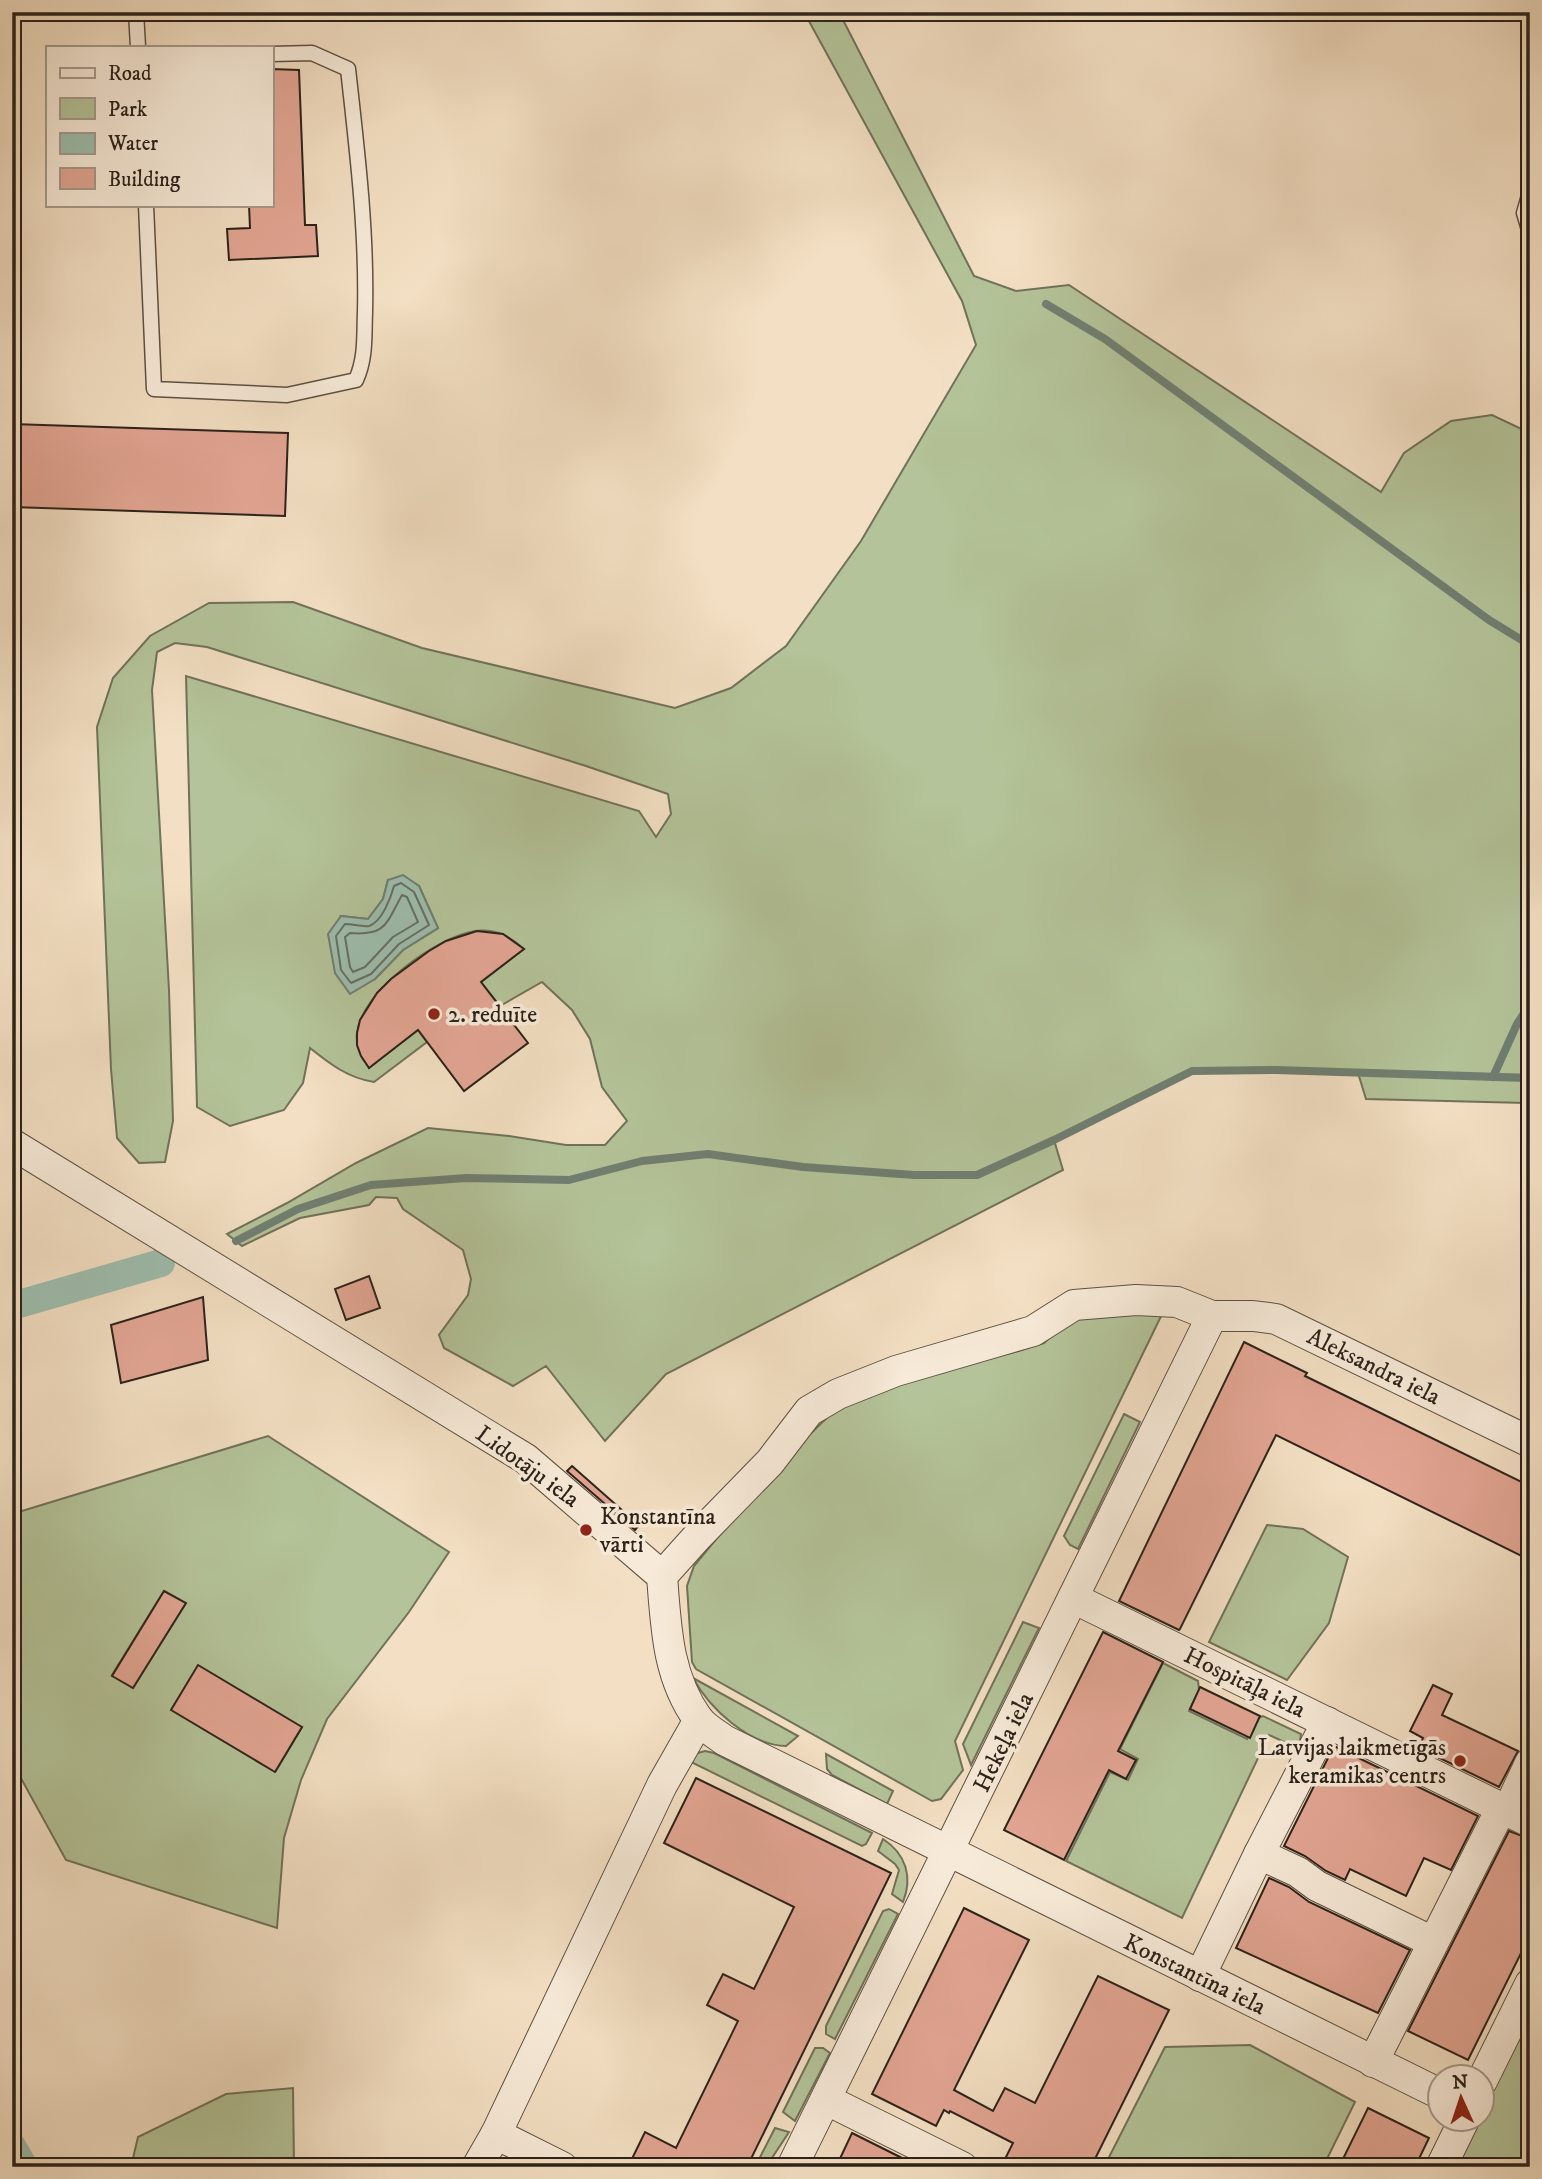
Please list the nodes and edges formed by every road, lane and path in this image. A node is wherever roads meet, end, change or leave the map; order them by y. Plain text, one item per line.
1 (136, 12) edge
2 (138, 46) edge
3 (273, 54) edge
4 (1530, 192) edge
5 (146, 206) edge
6 (1530, 233) edge
7 (12, 1144) edge
8 (1212, 1316) junction
9 (1530, 1442) edge
10 (662, 1576) junction
11 (1073, 1598) junction
12 (699, 1720) junction
13 (1327, 1722) junction
14 (1530, 1763) edge
15 (1513, 1813) edge
16 (949, 1853) junction
17 (1259, 1854) junction
18 (1433, 1942) junction
19 (1200, 1976) junction
20 (1530, 1984) edge
21 (1373, 2062) junction
22 (1490, 2064) edge
23 (1426, 2087) edge
24 (827, 2100) junction
25 (496, 2134) junction
26 (1457, 2134) edge
27 (477, 2167) edge
28 (562, 2167) edge
29 (792, 2167) edge
30 (962, 2167) edge
31 (1441, 2167) edge

1 - 2 lane
3 - 5 lane
4 - 6 lane
7 - 10 street, Lidotāju iela
8 - 9 street, Aleksandra iela
8 - 10 street
8 - 11 street, Hekeļa iela
10 - 12 street
11 - 13 street, Hospitāļa iela
11 - 16 street, Hekeļa iela
12 - 16 street
12 - 25 street
13 - 15 street, Hospitāļa iela
13 - 17 street
14 - 15 street
15 - 18 street
16 - 19 street, Konstantīna iela
16 - 24 street, Hekeļa iela
17 - 18 street
17 - 19 street
18 - 21 street
19 - 21 street, Konstantīna iela
20 - 22 street
21 - 23 street, Konstantīna iela
24 - 29 street, Hekeļa iela
24 - 30 street
25 - 27 street
25 - 28 street
26 - 31 street

